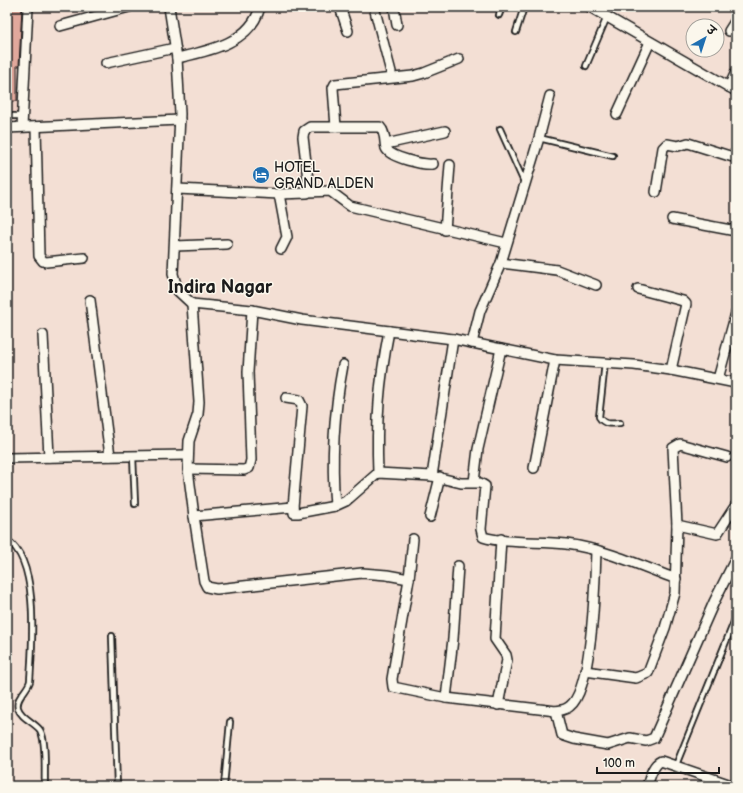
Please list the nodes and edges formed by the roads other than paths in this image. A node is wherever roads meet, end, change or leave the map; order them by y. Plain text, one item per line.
1 (28, 7) edge
2 (129, 7) edge
3 (169, 7) edge
4 (260, 7) edge
5 (340, 7) edge
6 (374, 7) edge
7 (394, 7) edge
8 (502, 7) edge
9 (524, 7) edge
10 (590, 7) edge
11 (499, 15) dead end
12 (607, 17) junction
13 (736, 20) edge
14 (397, 25) dead end
15 (60, 26) dead end
16 (348, 31) dead end
17 (516, 32) dead end
18 (729, 32) dead end
19 (650, 42) junction
20 (175, 48) junction
21 (177, 58) junction
22 (459, 59) dead end
23 (106, 63) dead end
24 (586, 66) dead end
25 (391, 72) dead end
26 (736, 72) edge
27 (732, 89) edge
28 (550, 96) dead end
29 (617, 114) dead end
30 (7, 116) edge
31 (23, 116) junction
32 (180, 120) junction
33 (22, 127) junction
34 (36, 127) junction
35 (336, 127) junction
36 (7, 128) edge
37 (500, 129) dead end
38 (444, 131) dead end
39 (540, 138) junction
40 (386, 144) junction
41 (612, 156) dead end
42 (736, 158) edge
43 (434, 164) dead end
44 (450, 165) dead end
45 (525, 184) junction
46 (177, 189) junction
47 (308, 192) junction
48 (656, 192) dead end
49 (279, 194) junction
50 (672, 219) dead end
51 (445, 230) junction
52 (736, 231) edge
53 (506, 243) junction
54 (227, 244) dead end
55 (174, 246) junction
56 (281, 249) dead end
57 (84, 258) dead end
58 (502, 263) junction
59 (596, 285) dead end
60 (638, 289) dead end
61 (90, 300) dead end
62 (192, 304) junction
63 (252, 310) junction
64 (736, 313) edge
65 (389, 331) junction
66 (42, 335) dead end
67 (453, 339) junction
68 (472, 343) junction
69 (501, 349) junction
70 (555, 360) junction
71 (605, 363) junction
72 (343, 365) dead end
73 (671, 370) junction
74 (718, 379) junction
75 (736, 383) edge
76 (286, 398) dead end
77 (620, 424) dead end
78 (188, 454) junction
79 (110, 456) junction
80 (133, 456) junction
81 (50, 457) junction
82 (727, 457) dead end
83 (7, 458) edge
84 (534, 468) dead end
85 (188, 469) junction
86 (378, 473) junction
87 (436, 476) junction
88 (474, 482) junction
89 (135, 504) dead end
90 (736, 505) edge
91 (293, 506) junction
92 (335, 506) junction
93 (194, 516) junction
94 (430, 517) dead end
95 (677, 525) junction
96 (413, 539) dead end
97 (501, 539) junction
98 (7, 540) edge
99 (596, 550) junction
100 (736, 558) edge
101 (458, 566) dead end
102 (409, 580) junction
103 (676, 580) junction
104 (736, 617) edge
105 (112, 636) dead end
106 (585, 671) junction
107 (446, 698) junction
108 (498, 705) junction
109 (556, 711) junction
110 (230, 722) dead end
111 (676, 765) junction
112 (45, 786) edge
113 (117, 786) edge
114 (224, 786) edge
115 (647, 786) edge
116 (734, 786) edge

1 - 31 street
2 - 15 street
3 - 20 street
4 - 21 street
5 - 16 street
6 - 25 street
7 - 14 street
8 - 11 lane
9 - 17 lane
10 - 12 street
12 - 19 street
12 - 24 lane
13 - 18 street
19 - 27 street
19 - 29 street
20 - 21 street
20 - 23 street
21 - 32 street
22 - 35 street
26 - 27 street
28 - 39 street
30 - 31 lane
31 - 33 street
32 - 34 street
32 - 46 street
33 - 34 street
33 - 36 street
34 - 57 street
35 - 40 street
35 - 47 street
37 - 45 lane
38 - 40 street
39 - 41 lane
39 - 45 street
40 - 43 street
42 - 48 street
44 - 51 street
45 - 53 street
46 - 49 street
46 - 55 street
47 - 49 street
47 - 51 street
49 - 56 street
50 - 52 street
51 - 53 street
53 - 58 street
54 - 55 street
55 - 62 street
58 - 59 street
58 - 68 street
60 - 73 street
61 - 79 street
62 - 63 street
62 - 78 street
63 - 65 street
63 - 85 street
64 - 74 street
65 - 67 street
65 - 86 street
66 - 81 street
67 - 68 street
67 - 87 street
68 - 69 street
69 - 70 street
69 - 88 street
70 - 71 street
70 - 84 street
71 - 73 street
71 - 77 lane
72 - 92 street
73 - 74 street
74 - 75 street
76 - 91 street
78 - 80 street
78 - 85 street
79 - 80 street
79 - 81 street
80 - 89 lane
81 - 83 street
82 - 95 street
85 - 93 street
86 - 87 street
86 - 92 street
87 - 88 street
87 - 94 street
88 - 97 street
90 - 95 street
91 - 92 street
91 - 93 street
93 - 102 street
95 - 103 street
96 - 102 street
97 - 99 street
97 - 108 street
98 - 112 lane
99 - 103 street
99 - 106 street
100 - 109 street
101 - 107 street
102 - 107 street
103 - 106 street
104 - 111 lane
105 - 113 lane
106 - 109 street
107 - 108 street
108 - 109 street
110 - 114 lane
111 - 115 street
111 - 116 street

